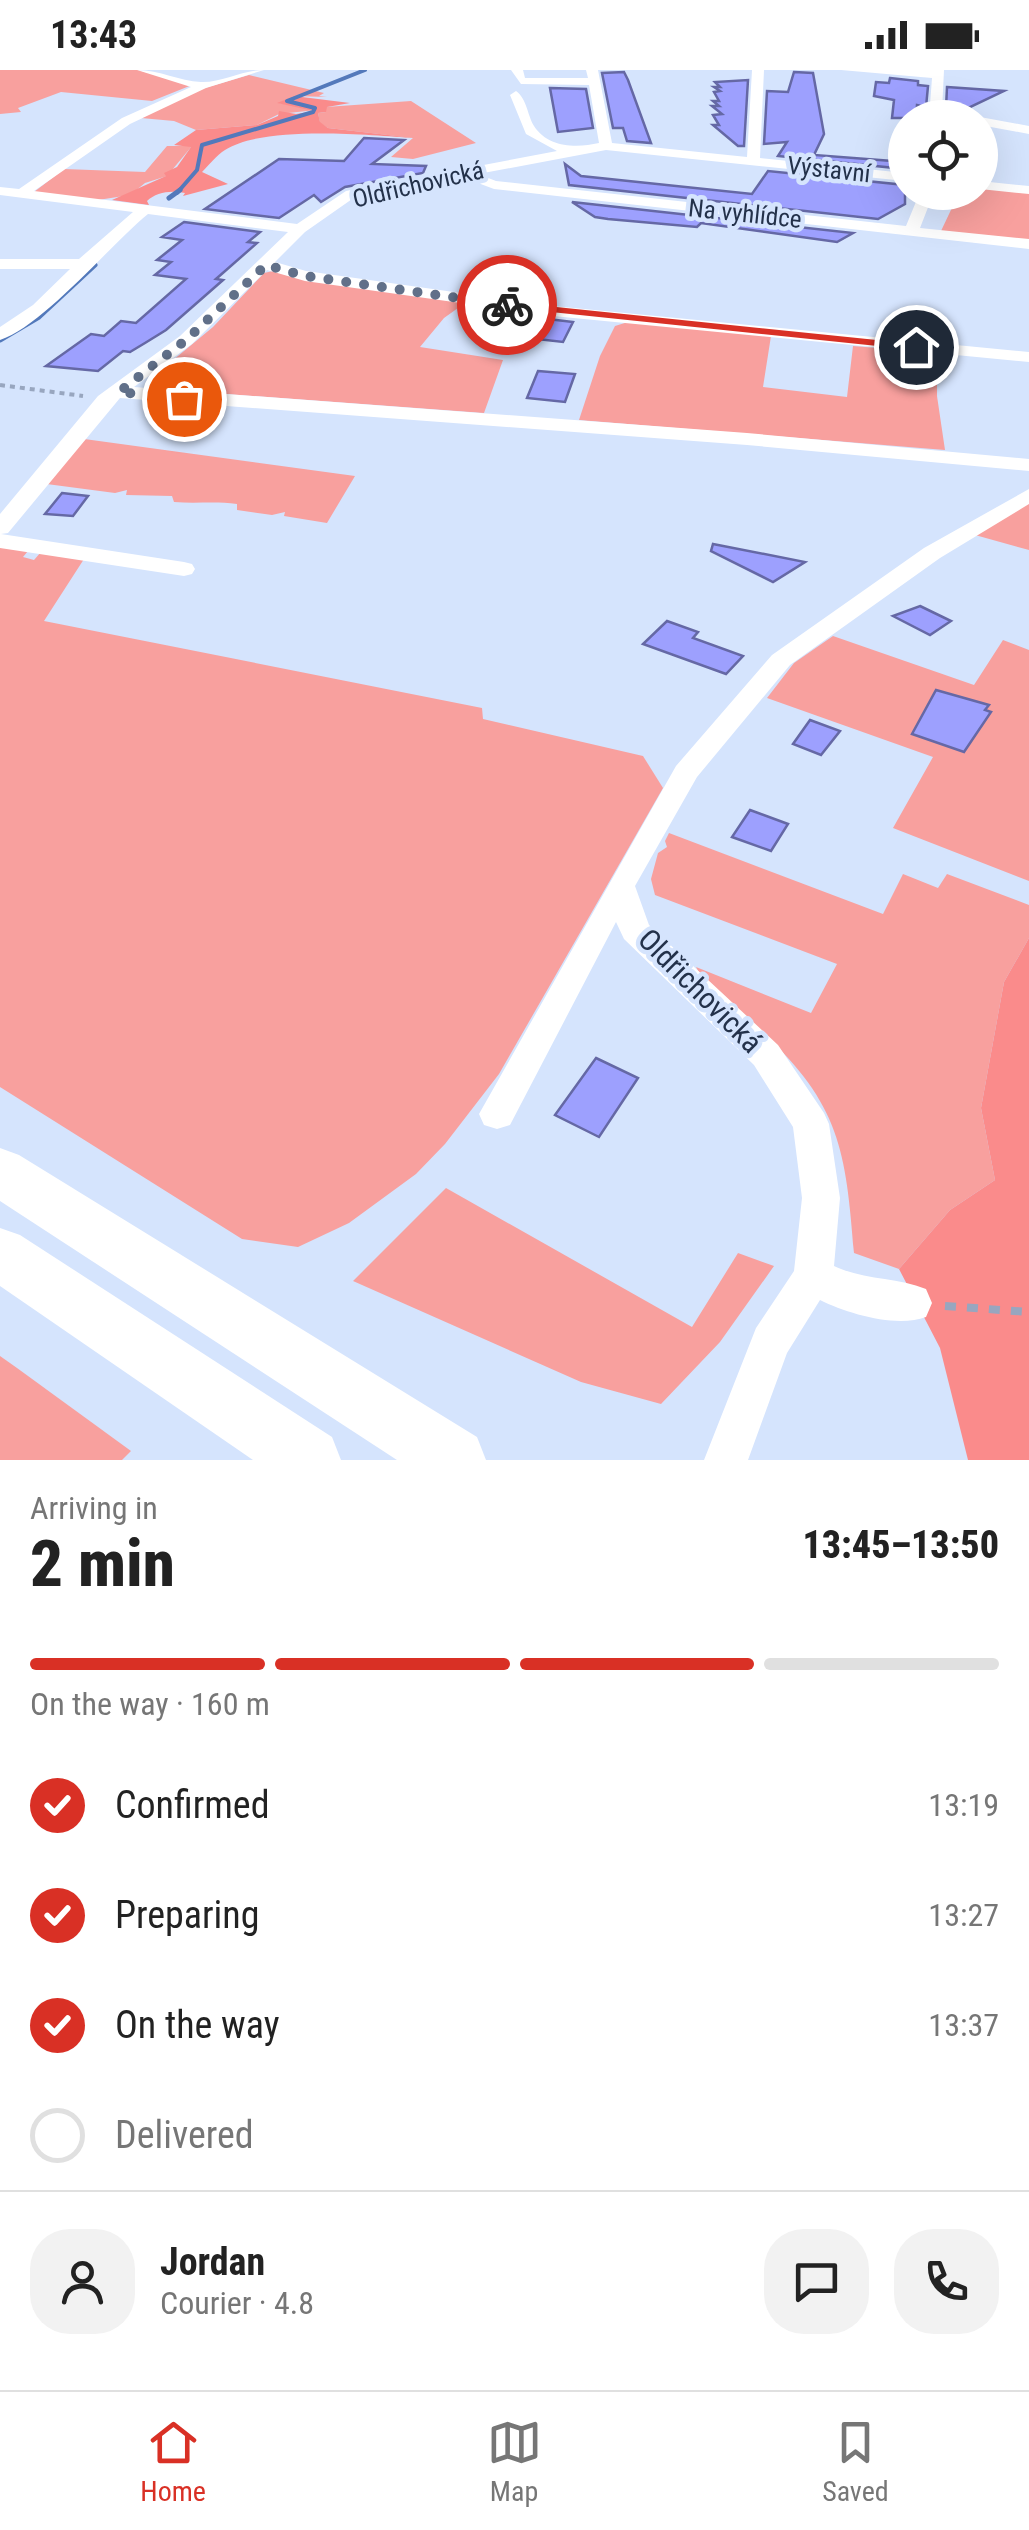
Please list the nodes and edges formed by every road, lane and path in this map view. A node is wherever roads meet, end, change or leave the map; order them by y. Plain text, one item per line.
1 (144, 70) edge
2 (258, 70) edge
3 (517, 70) edge
4 (758, 70) edge
5 (847, 70) edge
6 (938, 73) edge
7 (593, 76) edge
8 (202, 86) junction
9 (516, 94) dead end
10 (936, 100) edge
11 (998, 124) edge
12 (1029, 130) edge
13 (606, 146) junction
14 (569, 153) junction
15 (753, 162) junction
16 (464, 172) junction
17 (888, 175) edge
18 (998, 187) edge
19 (1029, 190) edge
20 (0, 191) edge
21 (21, 194) junction
22 (144, 210) junction
23 (919, 210) edge
24 (300, 228) junction
25 (910, 232) junction
26 (1029, 244) edge
27 (0, 264) edge
28 (84, 264) junction
29 (266, 265) junction
30 (0, 335) edge
31 (1029, 357) edge
32 (0, 386) edge
33 (112, 396) junction
34 (1029, 465) edge
35 (1029, 495) edge
36 (0, 528) edge
37 (0, 540) edge
38 (184, 569) dead end
39 (620, 886) junction
40 (497, 1114) dead end
41 (0, 1172) edge
42 (0, 1254) edge
43 (813, 1276) junction
44 (912, 1303) joint
45 (1029, 1312) edge
46 (309, 1460) edge
47 (454, 1460) edge
48 (726, 1460) edge

1 - 8 street
2 - 8 street
3 - 7 street
4 - 15 street, Výstavní
5 - 6 street
6 - 10 street
7 - 13 street
8 - 21 street
9 - 14 street
11 - 12 street
13 - 14 street, Oldřichovická
13 - 15 street, Výstavní
14 - 16 street, Oldřichovická
15 - 17 street, Výstavní
16 - 24 street, Oldřichovická
16 - 25 street, Na vyhlídce
18 - 19 street
20 - 21 street
21 - 22 street
22 - 24 street
22 - 28 street
23 - 25 street
24 - 29 street, Oldřichovická
25 - 26 street, Na vyhlídce
27 - 28 street
28 - 30 street
29 - 31 street
29 - 33 street, Oldřichovická
32 - 33 path
33 - 34 street
33 - 36 street, Oldřichovická
35 - 39 street
37 - 38 street
39 - 40 street
39 - 43 street, Oldřichovická
41 - 47 highway
42 - 46 highway
43 - 44 street
43 - 48 street, Oldřichovická
44 - 45 path

